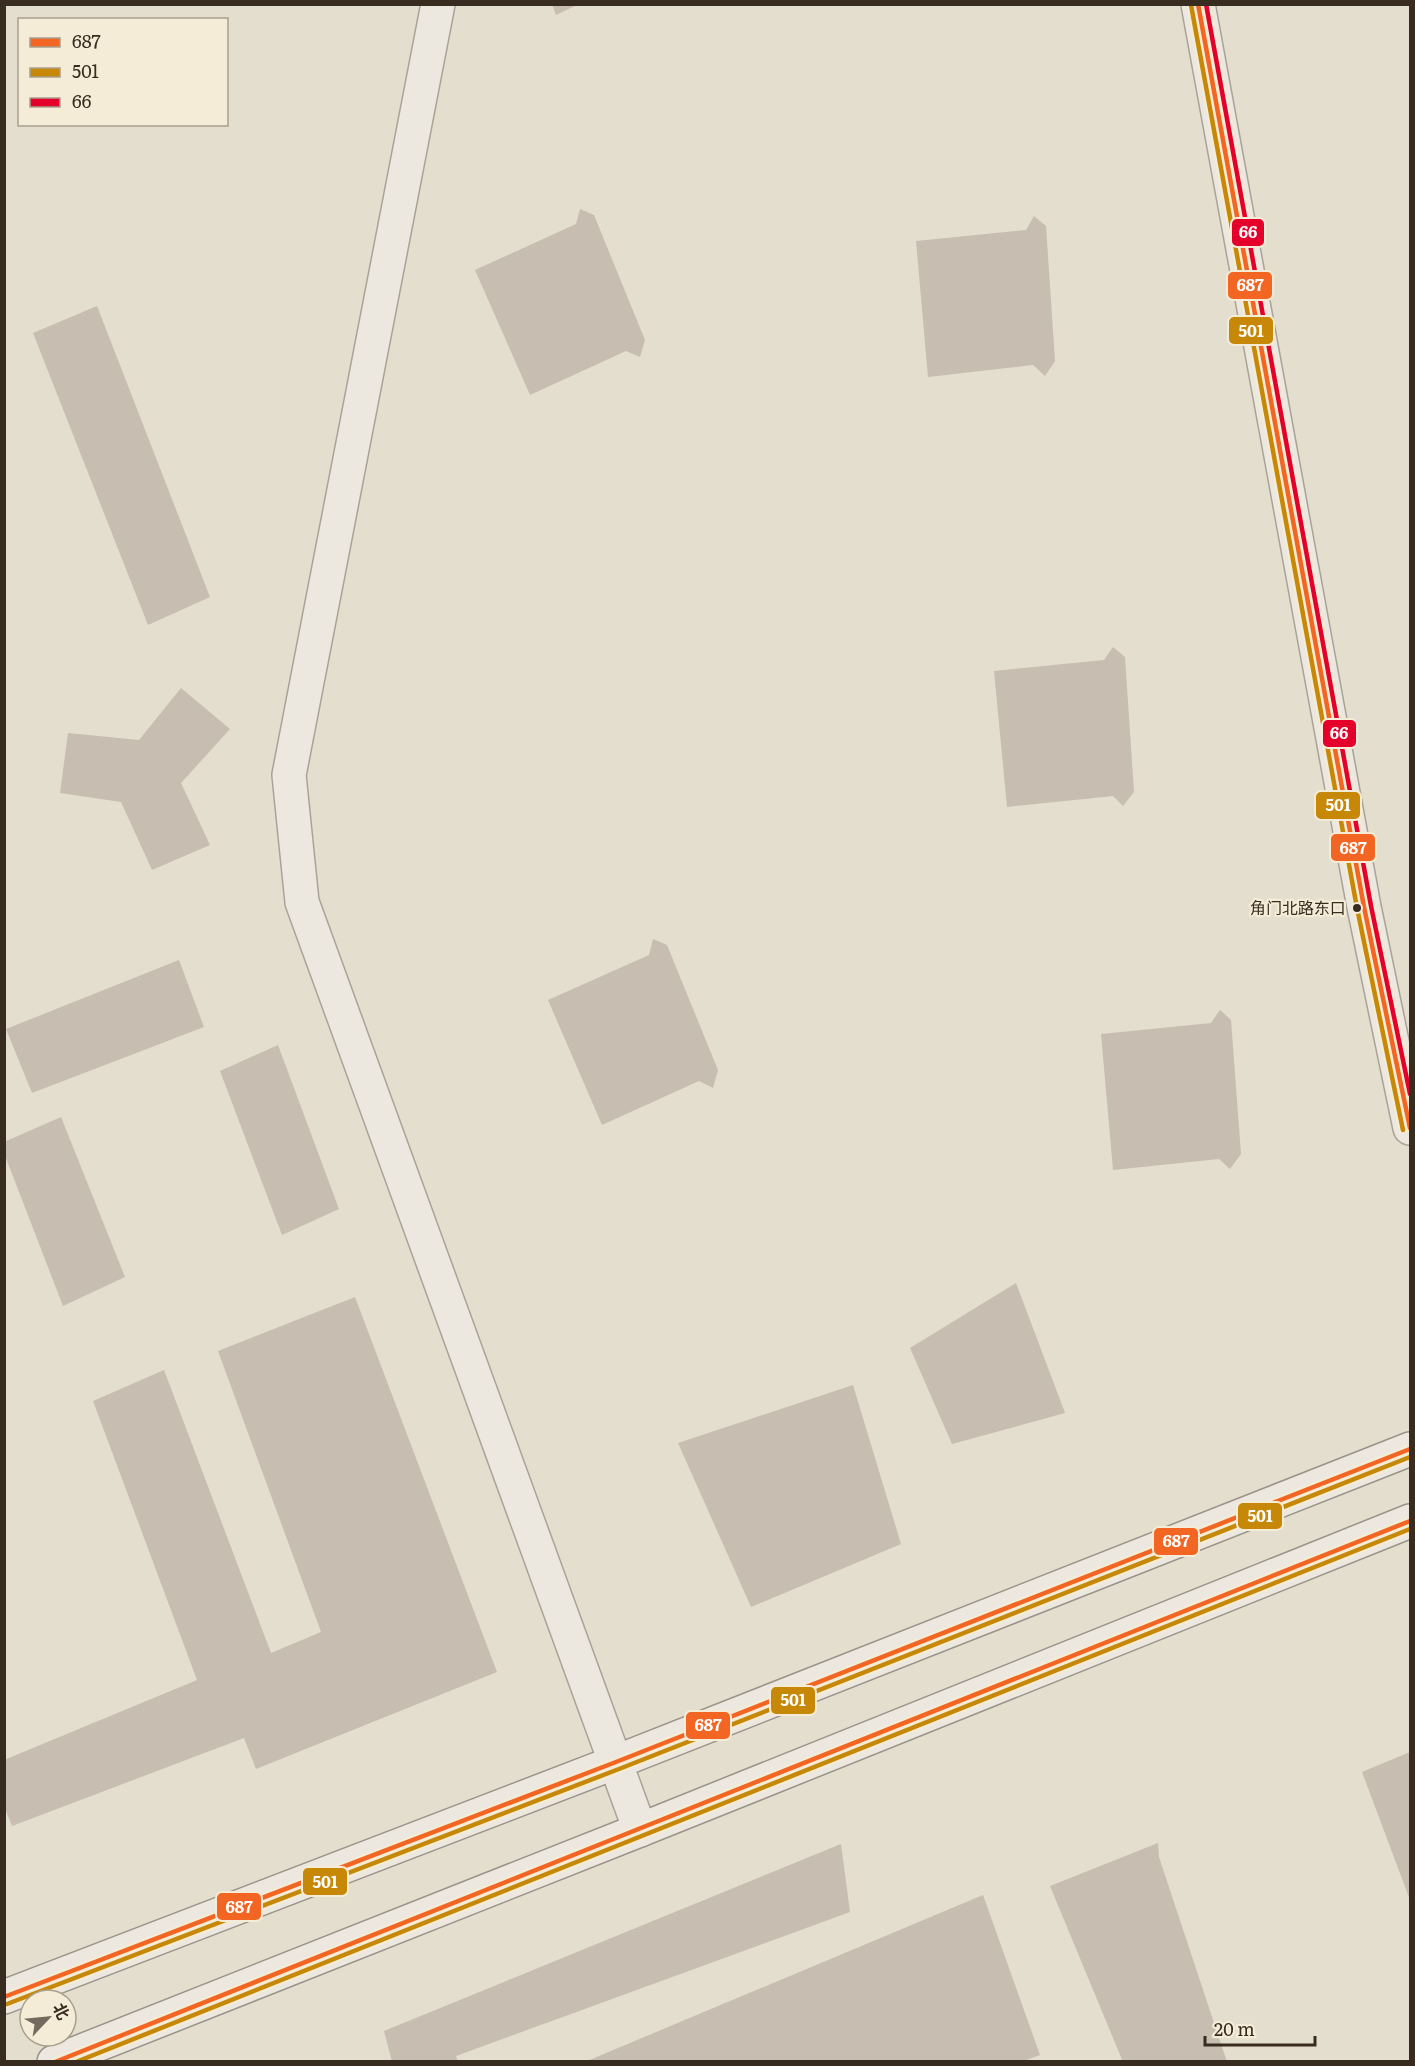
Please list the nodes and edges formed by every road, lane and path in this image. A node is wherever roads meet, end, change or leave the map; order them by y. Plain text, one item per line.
1 (438, 4) edge
2 (1198, 4) edge
3 (1410, 1128) edge
4 (1410, 1449) edge
5 (1410, 1521) edge
6 (616, 1762) junction
7 (640, 1830) junction
8 (4, 1997) edge
9 (54, 2061) edge

1 - 6 street
2 - 3 street
4 - 6 street
5 - 7 street
6 - 7 street
6 - 8 street
7 - 9 street

